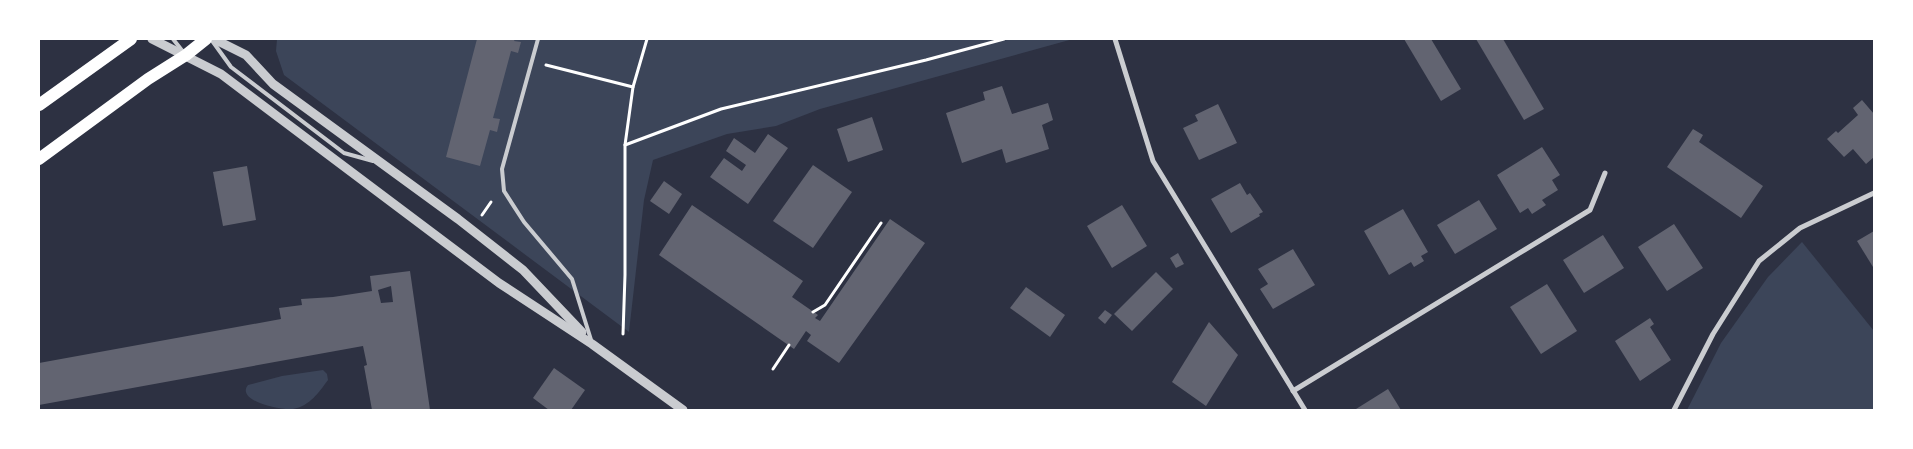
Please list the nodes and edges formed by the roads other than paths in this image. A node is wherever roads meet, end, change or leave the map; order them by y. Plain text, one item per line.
1 (130, 39) edge
2 (152, 39) edge
3 (173, 39) edge
4 (206, 39) edge
5 (212, 39) edge
6 (538, 39) edge
7 (1115, 39) edge
8 (186, 55) junction
9 (39, 105) edge
10 (39, 159) edge
11 (380, 163) junction
12 (1605, 173) dead end
13 (1874, 193) edge
14 (592, 344) junction
15 (1293, 391) junction
16 (683, 410) edge
17 (1305, 410) edge
18 (1674, 410) edge

1 - 9 main road
2 - 8 street
3 - 8 lane
4 - 8 main road
5 - 11 street
5 - 11 lane
6 - 14 lane
7 - 15 street
8 - 10 main road
8 - 14 street
11 - 14 street
12 - 15 street
13 - 18 street
14 - 16 street
15 - 17 street

